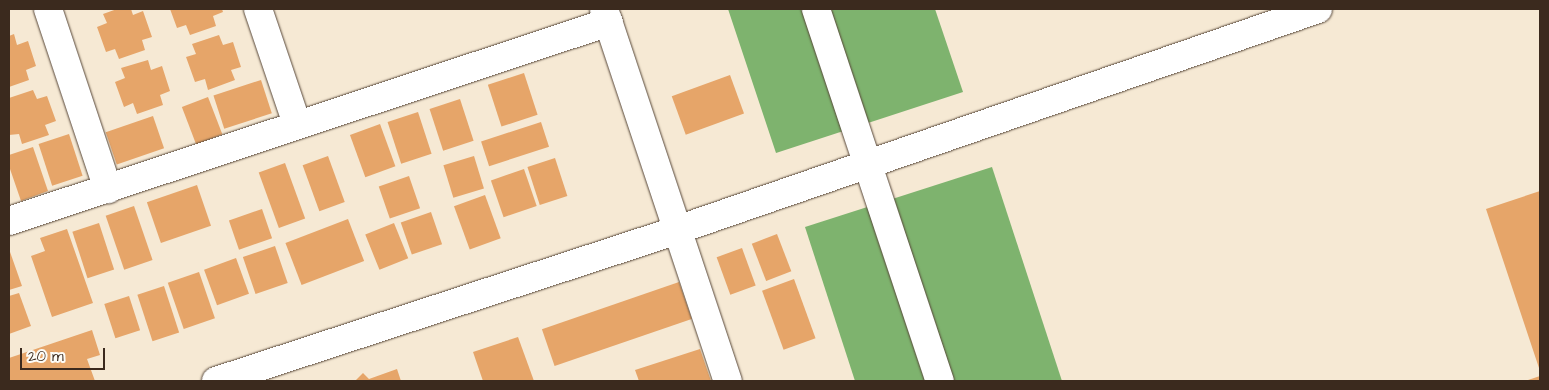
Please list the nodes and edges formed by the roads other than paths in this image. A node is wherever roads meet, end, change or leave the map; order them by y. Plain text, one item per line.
1 (48, 9) edge
2 (258, 9) edge
3 (816, 9) edge
4 (1318, 9) edge
5 (607, 15) edge
6 (297, 124) junction
7 (867, 165) junction
8 (108, 189) junction
9 (9, 221) edge
10 (677, 230) junction
11 (216, 381) edge
12 (728, 381) edge
13 (940, 381) edge

1 - 8 street
2 - 6 street
3 - 7 street
4 - 7 street
5 - 6 street
5 - 10 street
6 - 8 street
7 - 10 street
7 - 13 street
8 - 9 street
10 - 11 street
10 - 12 street

